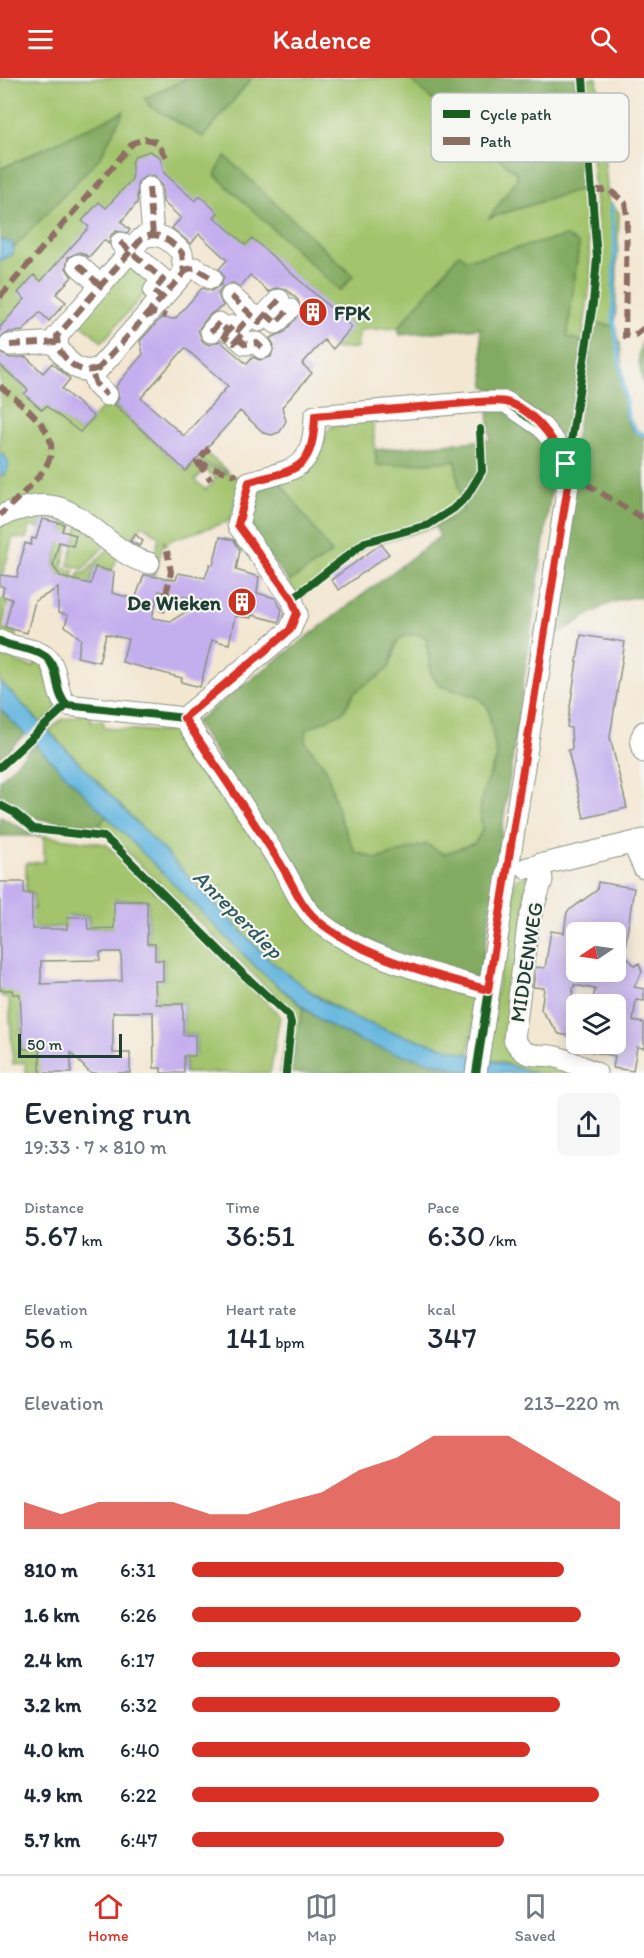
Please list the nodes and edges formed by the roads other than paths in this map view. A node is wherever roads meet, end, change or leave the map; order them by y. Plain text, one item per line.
1 (149, 188) dead end
2 (153, 235) junction
3 (125, 247) junction
4 (78, 265) dead end
5 (184, 273) junction
6 (211, 278) dead end
7 (100, 285) junction
8 (231, 296) dead end
9 (158, 310) junction
10 (57, 342) junction
11 (10, 345) dead end
12 (262, 348) dead end
13 (0, 516) edge
14 (149, 563) dead end
15 (0, 641) edge
16 (184, 718) junction
17 (644, 732) edge
18 (644, 752) edge
19 (639, 842) edge
20 (540, 864) junction
21 (644, 868) edge
22 (509, 872) junction
23 (488, 990) junction
24 (476, 1073) edge
25 (596, 1073) edge

1 - 2 street
2 - 3 street
2 - 5 street
3 - 7 street
3 - 9 street
4 - 7 street
5 - 6 street
5 - 9 street
7 - 10 street
8 - 12 street
9 - 10 street
10 - 11 street
13 - 14 street
15 - 16 street
16 - 22 street
16 - 23 street
17 - 18 street
19 - 20 street, MIDDENWEG
19 - 21 street, MIDDENWEG
20 - 22 street, MIDDENWEG
20 - 25 street, MIDDENWEG
22 - 23 street
23 - 24 street

